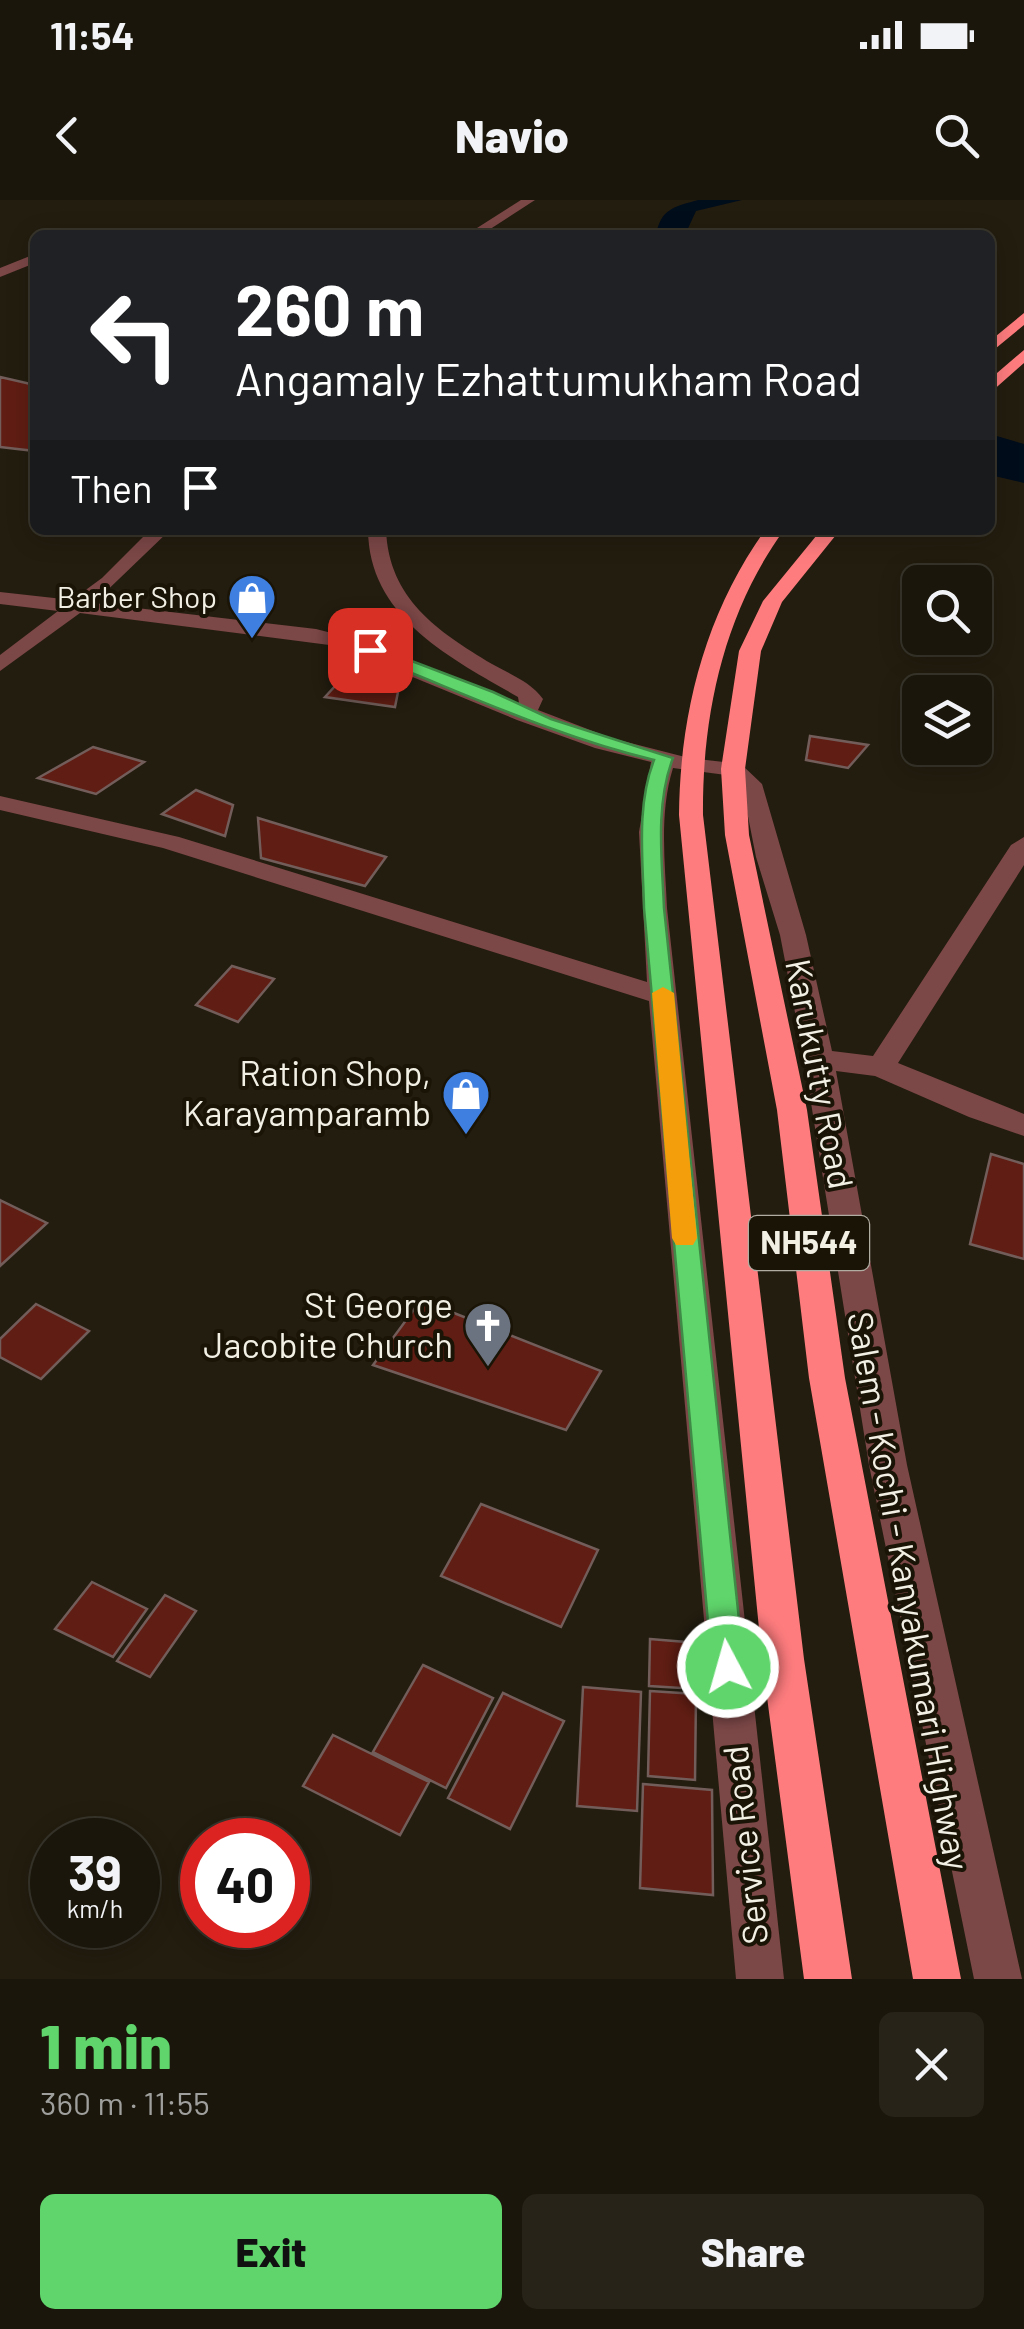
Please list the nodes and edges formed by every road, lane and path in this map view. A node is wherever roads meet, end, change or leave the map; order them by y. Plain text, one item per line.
1 (529, 200) edge
2 (480, 230) edge
3 (30, 260) edge
4 (0, 273) edge
5 (1024, 317) edge
6 (995, 343) edge
7 (1024, 355) edge
8 (995, 383) edge
9 (156, 535) edge
10 (377, 535) edge
11 (773, 535) edge
12 (827, 535) edge
13 (0, 598) edge
14 (76, 609) junction
15 (0, 665) edge
16 (525, 714) junction
17 (677, 761) junction
18 (733, 770) junction
19 (0, 803) edge
20 (1024, 844) edge
21 (663, 996) junction
22 (819, 1058) junction
23 (881, 1067) junction
24 (1024, 1124) edge
25 (760, 1979) edge
26 (828, 1979) edge
27 (937, 1979) edge
28 (998, 1979) edge

1 - 2 street
3 - 4 street
5 - 6 highway
7 - 8 highway
9 - 14 street
10 - 16 street
11 - 17 highway, NH544
12 - 18 highway, Salem - Kochi - Kanyakumari Highway / NH544
13 - 14 street
14 - 15 street
14 - 16 street
16 - 17 street
17 - 18 street
17 - 21 street, Service Road
17 - 26 highway, NH544
18 - 22 street, Karukutty Road
18 - 27 highway, Salem - Kochi - Kanyakumari Highway / NH544
19 - 21 street
20 - 23 street
21 - 25 street, Service Road
22 - 23 street
22 - 28 street, Karukutty Road
23 - 24 street

